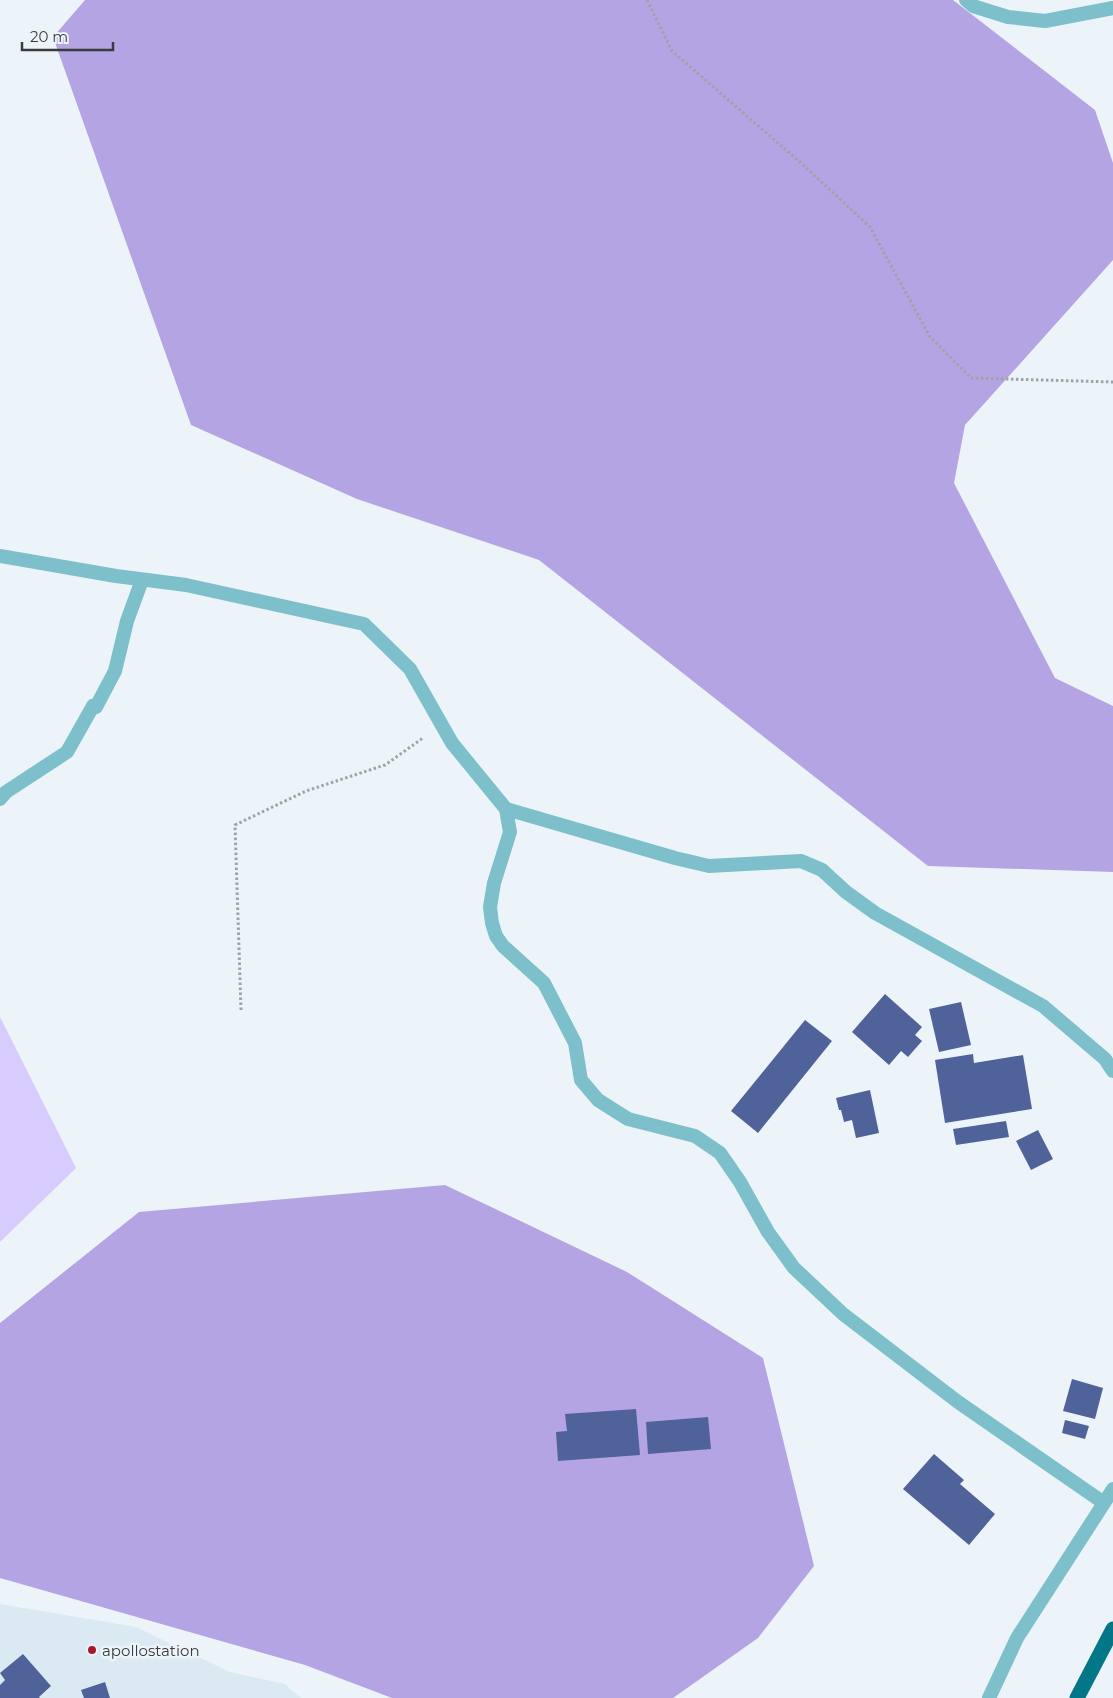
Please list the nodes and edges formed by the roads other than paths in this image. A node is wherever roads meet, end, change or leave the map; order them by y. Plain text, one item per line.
1 (966, 0) edge
2 (1113, 8) edge
3 (0, 556) edge
4 (142, 580) junction
5 (0, 798) edge
6 (506, 809) junction
7 (1113, 1071) edge
8 (1113, 1489) edge
9 (1104, 1504) junction
10 (1113, 1629) edge
11 (1104, 1648) junction
12 (989, 1698) edge
13 (1068, 1698) edge
14 (1077, 1698) edge

1 - 2 street
3 - 4 street
4 - 5 street
4 - 6 street
6 - 7 street
6 - 9 street
8 - 9 street
9 - 12 street
10 - 11 highway
11 - 13 highway
11 - 14 highway

